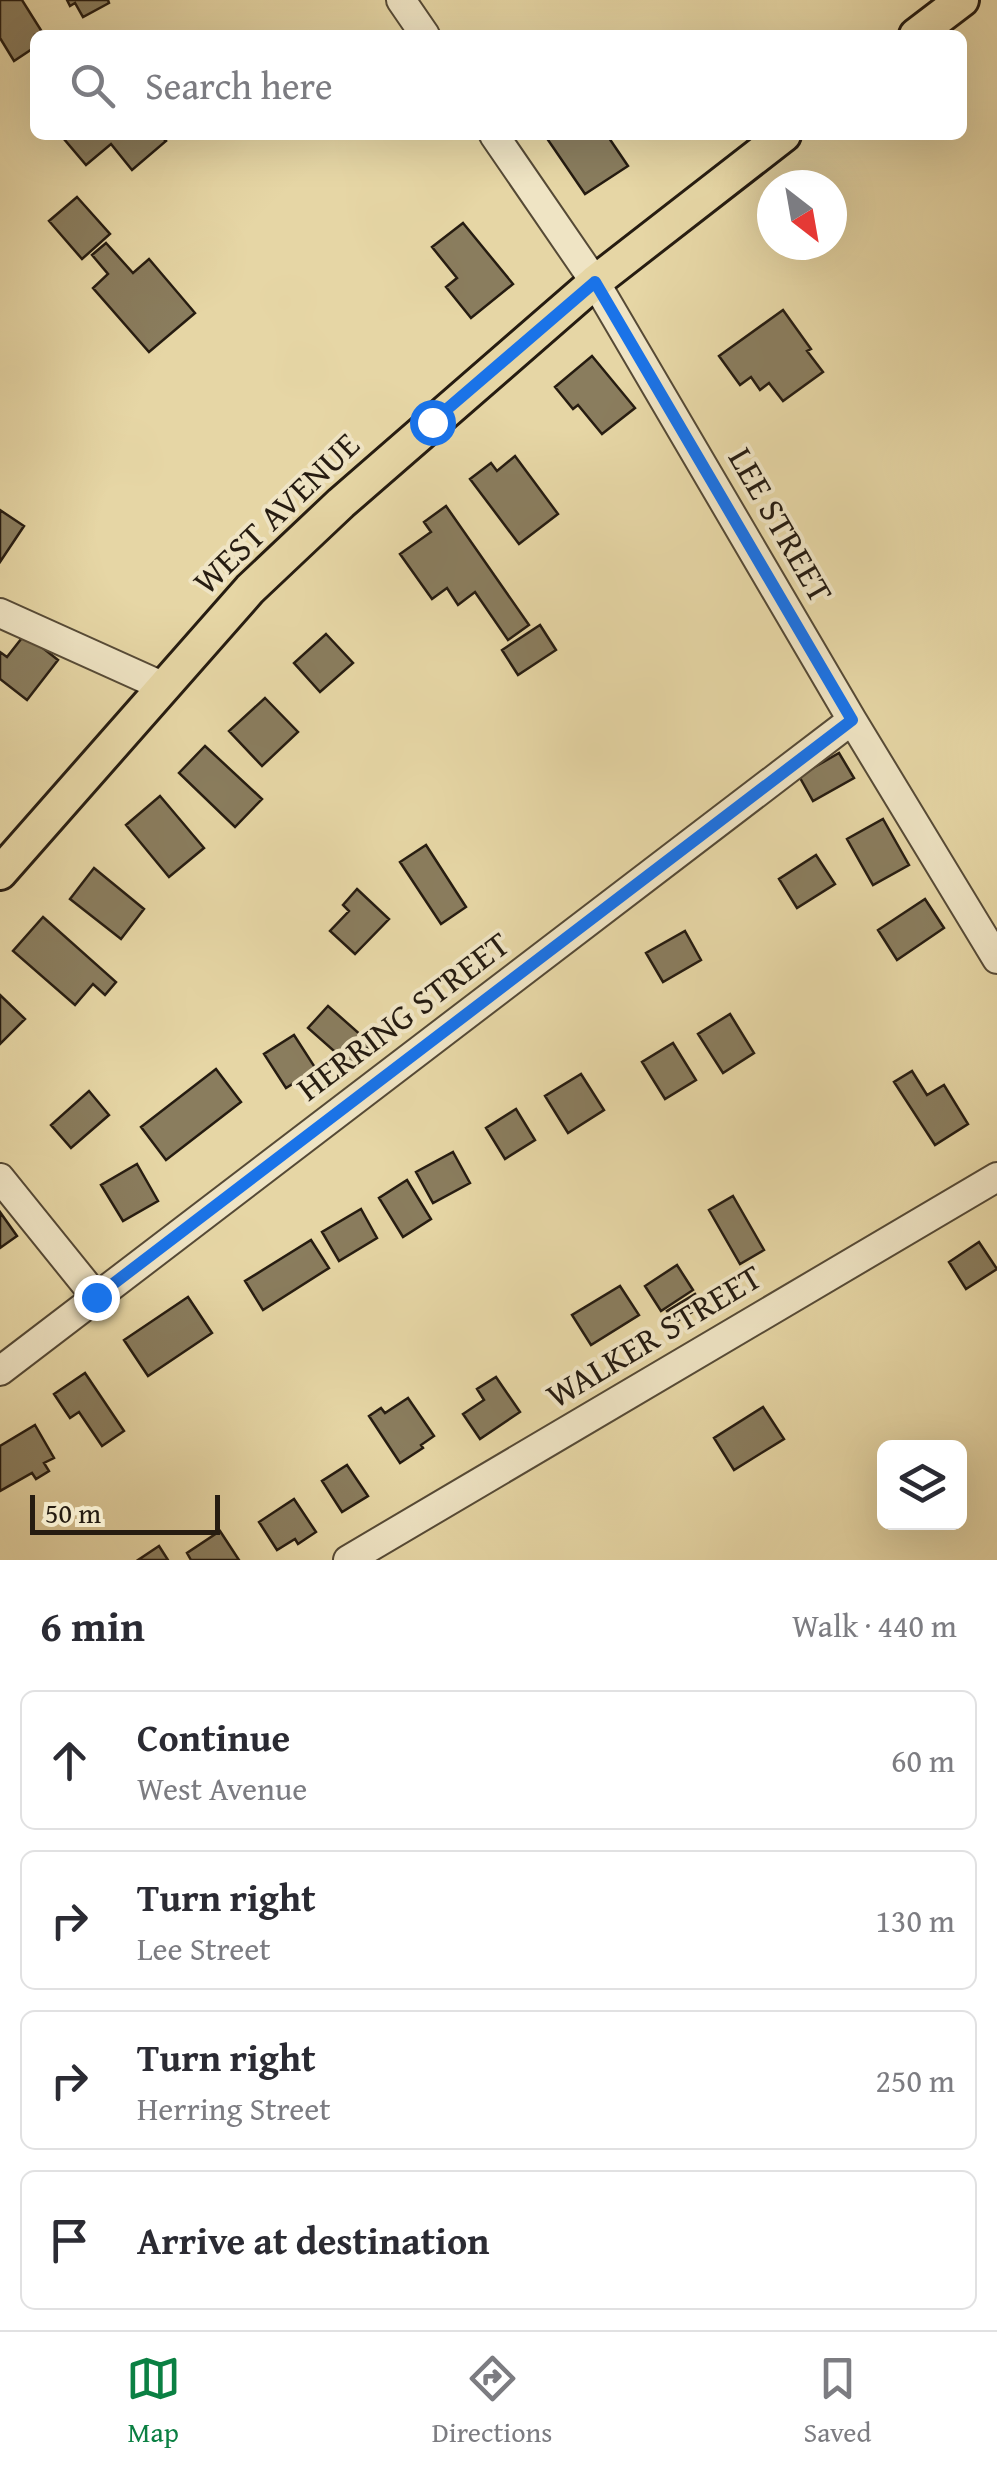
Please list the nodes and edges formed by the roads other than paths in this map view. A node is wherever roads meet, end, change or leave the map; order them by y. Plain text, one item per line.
1 (401, 0) edge
2 (962, 0) edge
3 (422, 30) edge
4 (923, 30) edge
5 (497, 140) edge
6 (778, 140) edge
7 (595, 282) junction
8 (0, 613) edge
9 (162, 686) junction
10 (852, 720) junction
11 (0, 874) edge
12 (997, 959) edge
13 (997, 1177) edge
14 (0, 1178) edge
15 (96, 1297) junction
16 (0, 1371) edge
17 (348, 1560) edge

1 - 3 street
2 - 4 main road
5 - 7 street, LEE STREET
6 - 7 main road, WEST AVENUE
7 - 9 main road, WEST AVENUE
7 - 10 street, LEE STREET
8 - 9 street
9 - 11 main road, WEST AVENUE
10 - 12 street, LEE STREET
10 - 15 street, HERRING STREET
13 - 17 street, WALKER STREET
14 - 15 street
15 - 16 street, HERRING STREET

